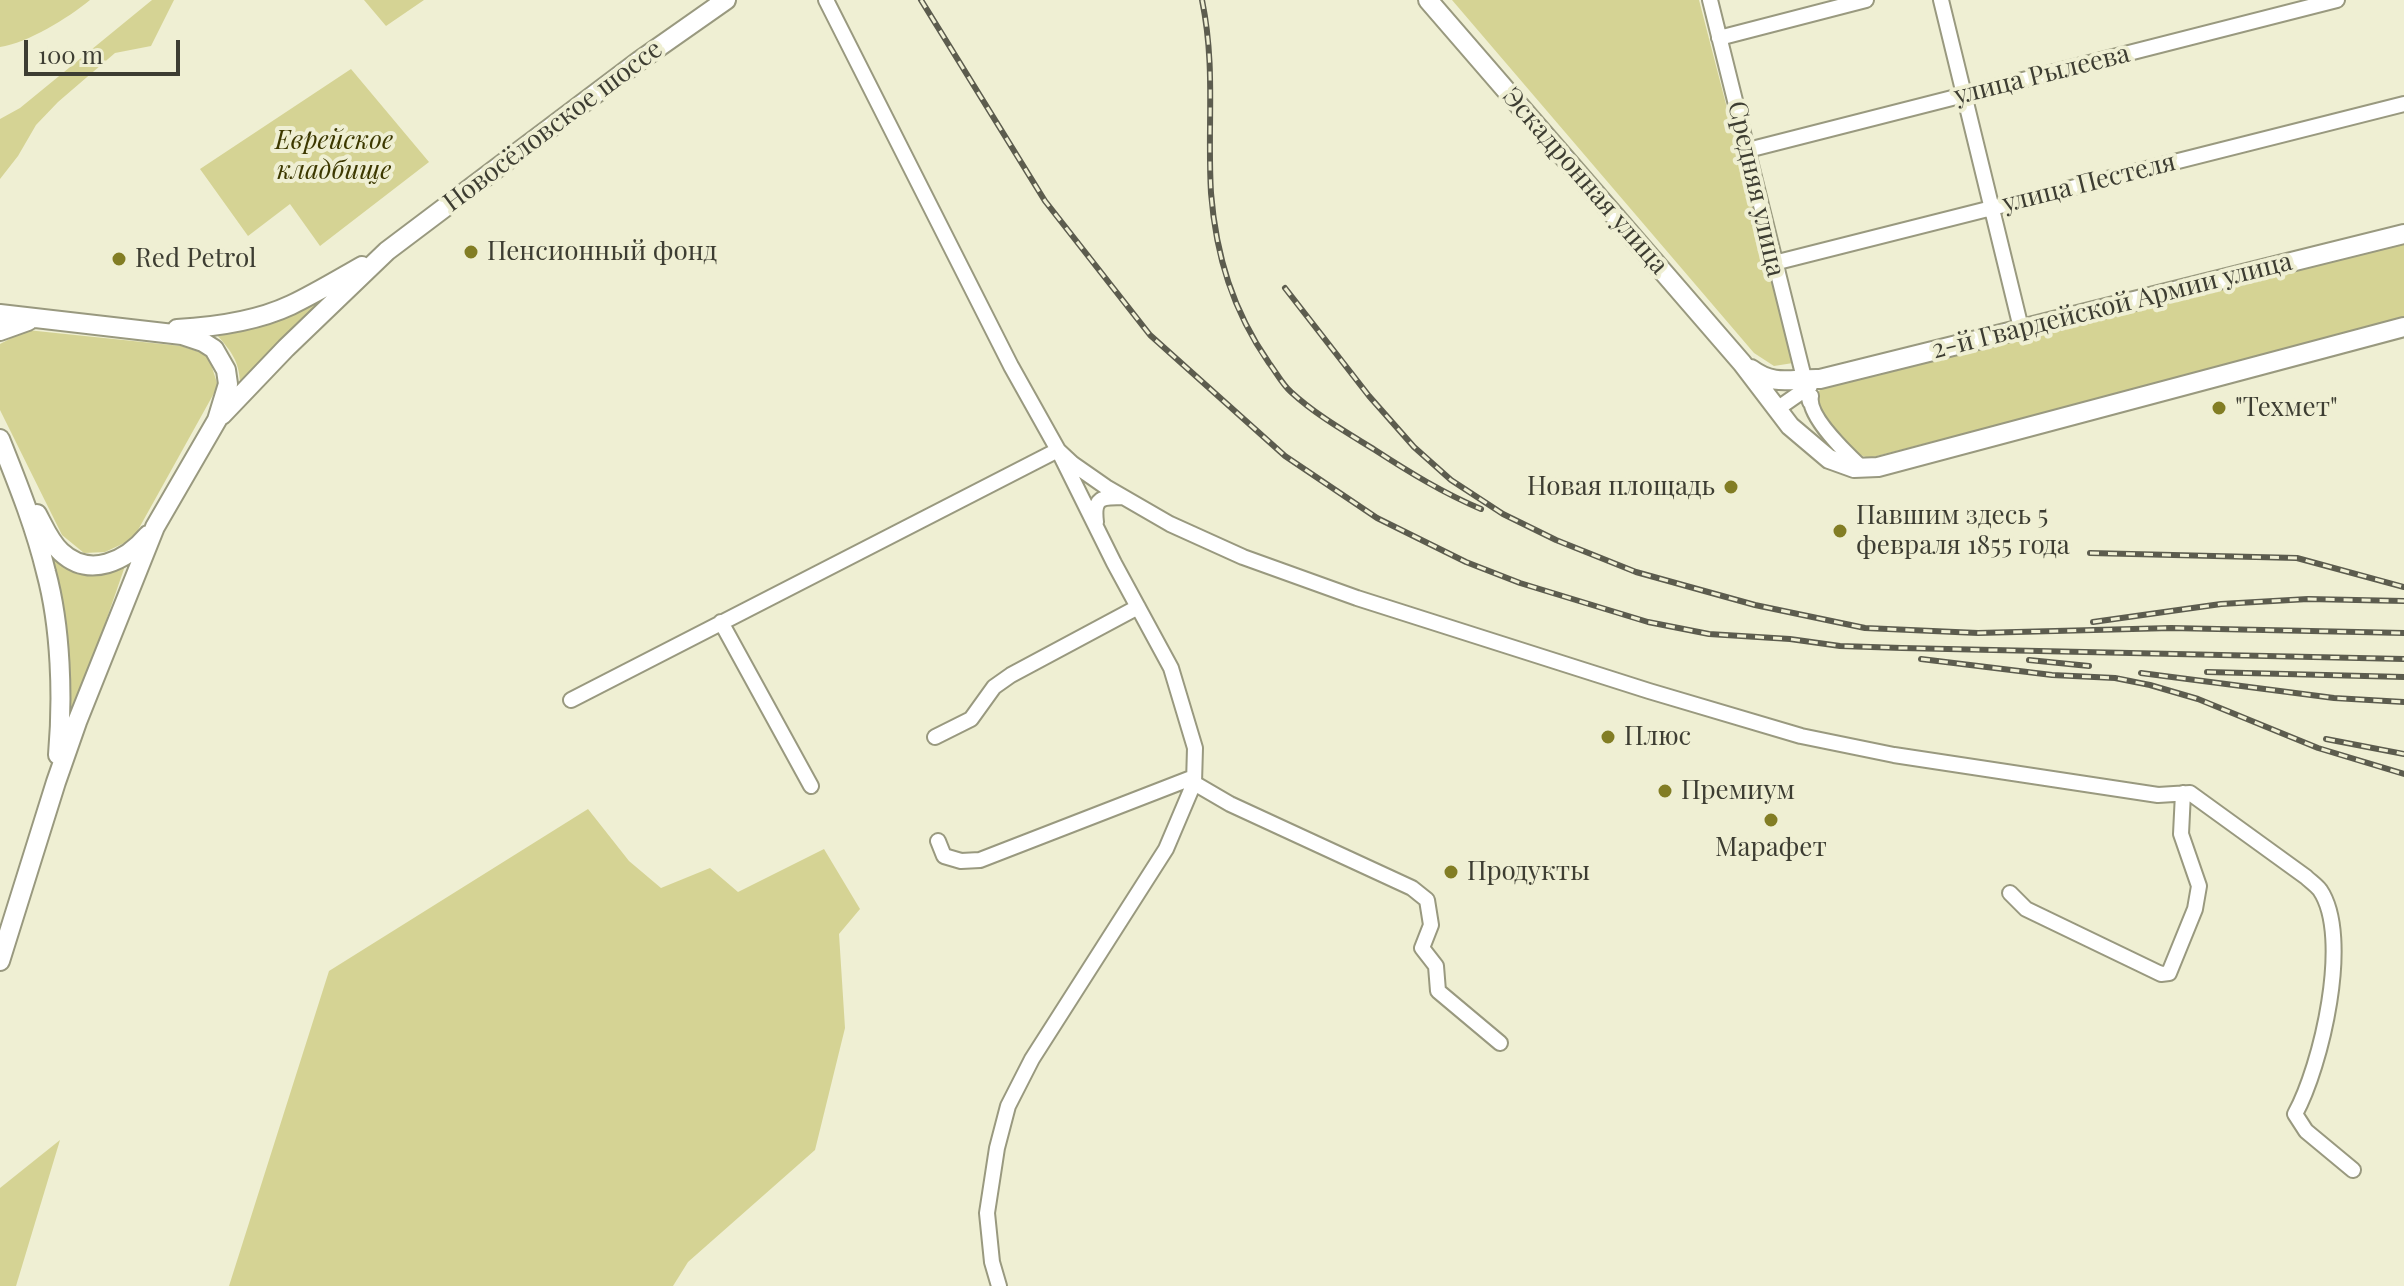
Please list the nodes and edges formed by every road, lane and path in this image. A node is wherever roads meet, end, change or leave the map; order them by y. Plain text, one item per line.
1 (726, 0) edge
2 (826, 0) edge
3 (1428, 0) edge
4 (1710, 0) edge
5 (1866, 0) edge
6 (1941, 0) edge
7 (2337, 0) edge
8 (1719, 38) junction
9 (1964, 95) junction
10 (2404, 104) edge
11 (1748, 150) junction
12 (1992, 208) junction
13 (2404, 234) edge
14 (382, 255) junction
15 (1774, 263) junction
16 (0, 314) edge
17 (59, 320) junction
18 (2404, 327) edge
19 (2021, 328) junction
20 (138, 329) junction
21 (0, 331) edge
22 (1742, 363) junction
23 (1809, 387) junction
24 (1777, 409) junction
25 (217, 420) junction
26 (0, 439) edge
27 (1058, 450) junction
28 (0, 454) edge
29 (1862, 468) junction
30 (14, 474) junction
31 (1124, 497) junction
32 (155, 527) junction
33 (1097, 528) junction
34 (1138, 607) junction
35 (721, 622) junction
36 (571, 700) dead end
37 (935, 737) dead end
38 (1194, 780) junction
39 (56, 782) junction
40 (811, 786) dead end
41 (2183, 793) junction
42 (938, 841) dead end
43 (2010, 893) dead end
44 (0, 961) edge
45 (1500, 1043) dead end
46 (2353, 1170) dead end
47 (999, 1286) edge

1 - 14 main road, Новосёловское шоссе
2 - 27 street
3 - 22 main road, Эскадронная улица
4 - 8 street, Средняя улица
5 - 8 street
6 - 9 street
7 - 9 street, улица Рылеева
8 - 11 street, Средняя улица
9 - 11 street, улица Рылеева
9 - 12 street
10 - 12 street, улица Пестеля
11 - 15 street, Средняя улица
12 - 15 street, улица Пестеля
12 - 19 street
13 - 19 main road, 2-й Гвардейской Армии улица
14 - 20 main road, Новосёловское шоссе
14 - 25 main road, Новосёловское шоссе
15 - 23 street, Средняя улица
16 - 17 main road
17 - 20 main road
17 - 21 main road
18 - 29 main road
19 - 23 main road, 2-й Гвардейской Армии улица
20 - 25 main road
22 - 23 main road, 2-й Гвардейской Армии улица
22 - 24 main road, Эскадронная улица
23 - 24 street
23 - 29 street
24 - 29 main road, Эскадронная улица
25 - 32 main road
26 - 30 main road
27 - 31 street
27 - 33 street
27 - 35 street
28 - 30 main road
30 - 32 main road
30 - 39 main road
31 - 33 street
31 - 41 street
32 - 39 main road
33 - 34 street
34 - 37 street
34 - 38 street
35 - 36 street
35 - 40 street
38 - 42 street
38 - 45 street
38 - 47 street
39 - 44 main road
41 - 43 street
41 - 46 street

